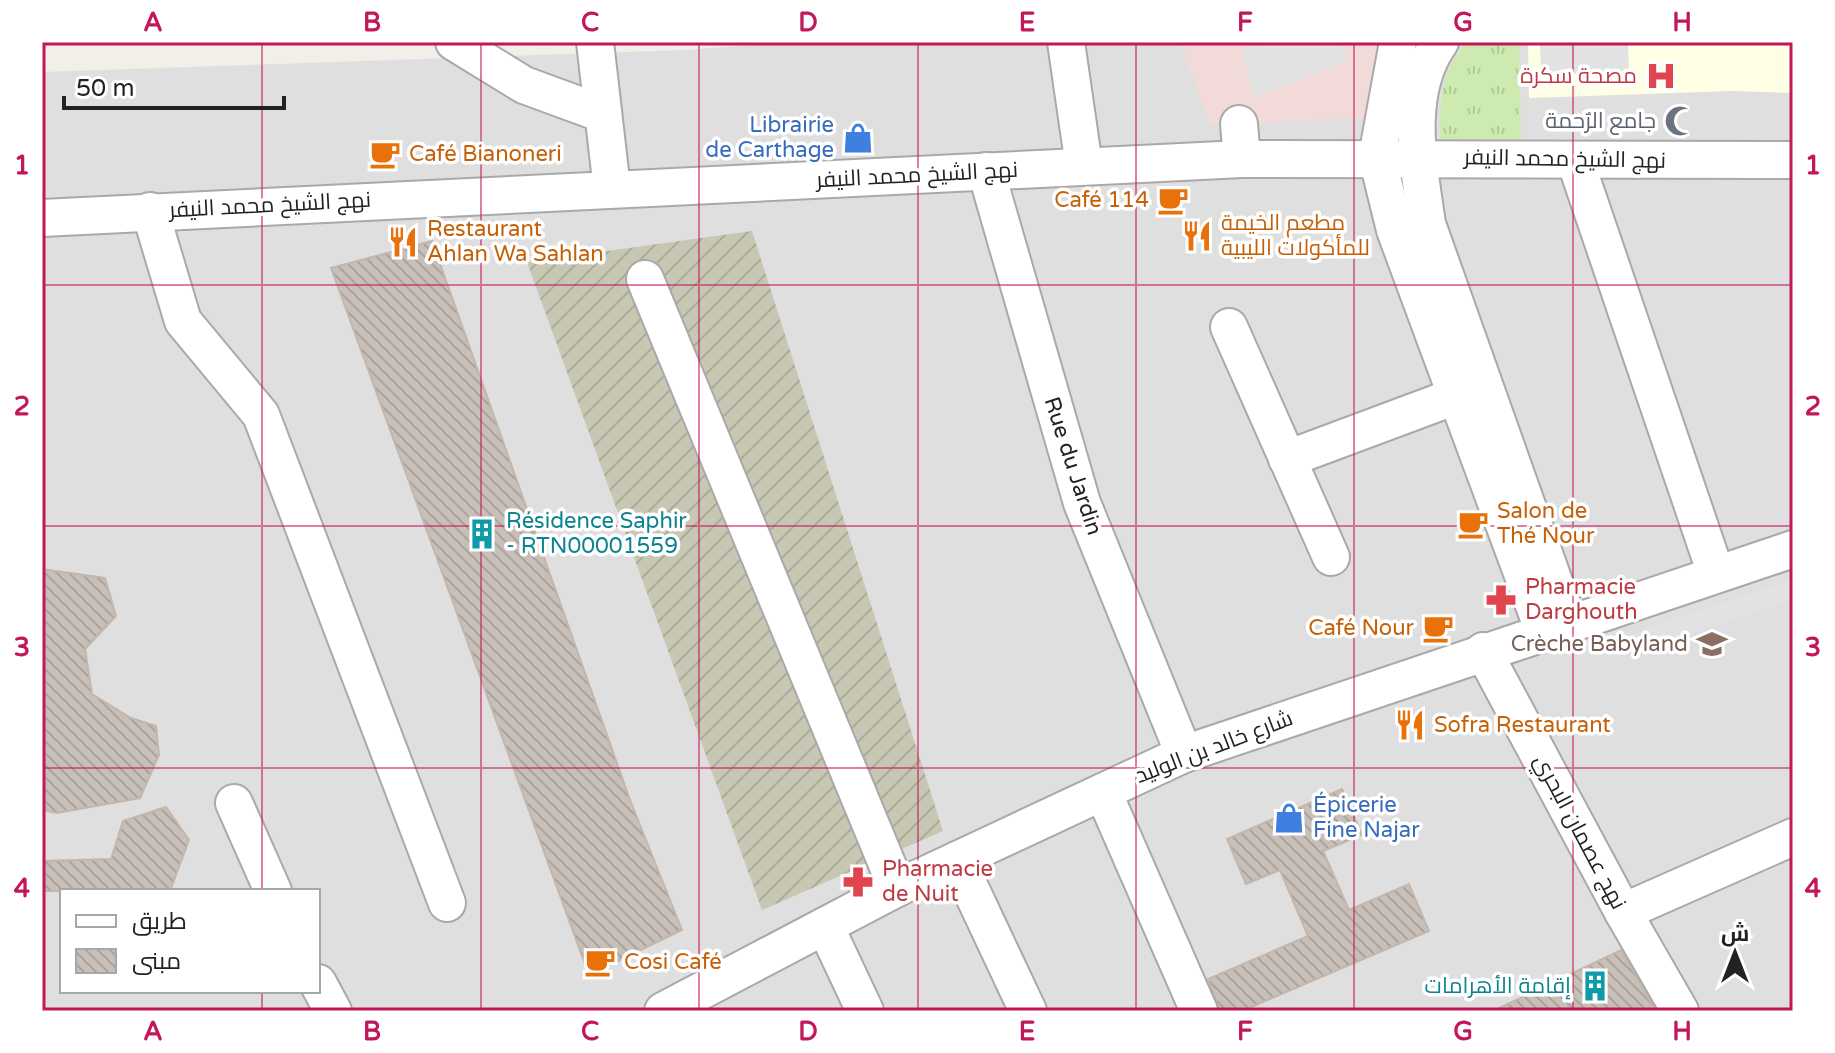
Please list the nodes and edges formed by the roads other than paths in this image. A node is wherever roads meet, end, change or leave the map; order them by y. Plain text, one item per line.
1 (454, 42) edge
2 (595, 42) edge
3 (1066, 42) edge
4 (1398, 42) edge
5 (1440, 42) edge
6 (603, 114) junction
7 (1377, 157) junction
8 (1417, 157) junction
9 (1575, 160) junction
10 (1793, 160) edge
11 (1084, 166) junction
12 (986, 171) junction
13 (612, 189) junction
14 (150, 211) junction
15 (42, 218) edge
16 (645, 279) dead end
17 (1229, 327) dead end
18 (1456, 396) junction
19 (1287, 459) junction
20 (1793, 549) edge
21 (1331, 557) dead end
22 (1716, 574) junction
23 (1556, 628) junction
24 (1483, 651) junction
25 (1184, 754) junction
26 (1103, 792) junction
27 (234, 803) dead end
28 (1793, 837) edge
29 (957, 860) junction
30 (897, 888) junction
31 (272, 889) edge
32 (447, 903) dead end
33 (1623, 912) junction
34 (825, 926) junction
35 (320, 987) edge
36 (333, 1011) edge
37 (663, 1011) edge
38 (865, 1011) edge
39 (1028, 1011) edge
40 (1199, 1011) edge
41 (1680, 1011) edge

1 - 6 street
2 - 6 street
3 - 11 street
4 - 7 street
5 - 8 street
6 - 13 street
7 - 8 street, نهج الشيخ محمد النيفر
7 - 11 street, نهج الشيخ محمد النيفر
7 - 18 street
8 - 9 street, نهج الشيخ محمد النيفر
8 - 23 street
9 - 10 street, نهج الشيخ محمد النيفر
9 - 22 street
11 - 12 street, نهج الشيخ محمد النيفر
12 - 13 street, نهج الشيخ محمد النيفر
12 - 25 street, Rue du Jardin
13 - 14 street, نهج الشيخ محمد النيفر
14 - 15 street, نهج الشيخ محمد النيفر
14 - 32 street
16 - 30 street
17 - 19 street
18 - 19 street
18 - 23 street
19 - 21 street
20 - 22 street, شارع خالد بن الوليد
22 - 23 street, شارع خالد بن الوليد
23 - 24 street, شارع خالد بن الوليد
24 - 25 street, شارع خالد بن الوليد
24 - 33 street, نهج عصمان البحري
25 - 26 street, شارع خالد بن الوليد
26 - 29 street, شارع خالد بن الوليد
26 - 40 street
27 - 31 street
28 - 33 street
29 - 30 street, شارع خالد بن الوليد
29 - 39 street
30 - 34 street, شارع خالد بن الوليد
33 - 41 street, نهج عصمان البحري
34 - 37 street, شارع خالد بن الوليد
34 - 38 street
35 - 36 street

